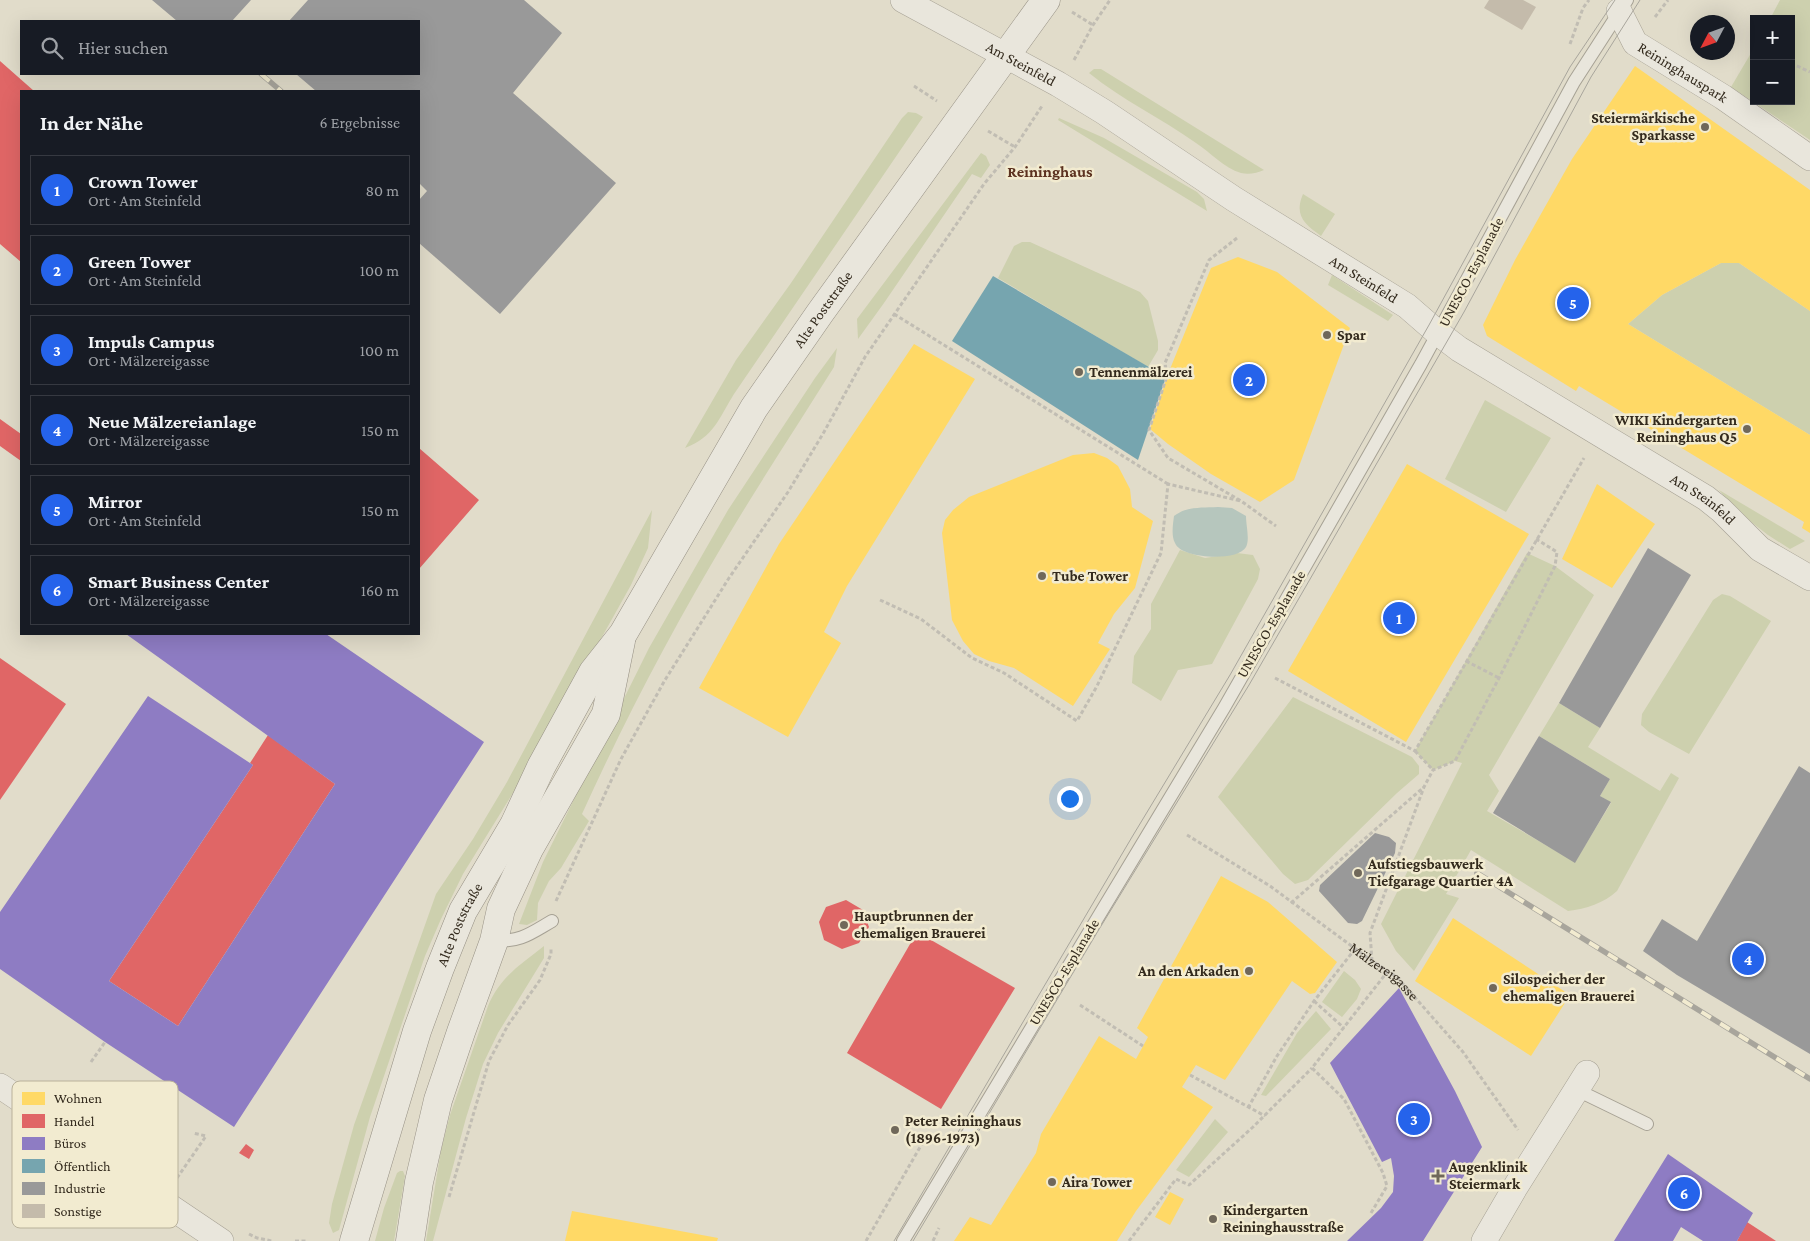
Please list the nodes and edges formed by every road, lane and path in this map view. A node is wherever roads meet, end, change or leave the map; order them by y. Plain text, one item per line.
1 (903, 0) edge
2 (1046, 0) edge
3 (1110, 0) edge
4 (1623, 5) edge
5 (1078, 54) dead end
6 (1004, 56) junction
7 (1795, 65) edge
8 (1810, 72) edge
9 (914, 86) dead end
10 (932, 98) dead end
11 (1033, 118) dead end
12 (994, 134) dead end
13 (1015, 147) junction
14 (1810, 158) edge
15 (1237, 238) dead end
16 (894, 314) junction
17 (1438, 333) junction
18 (1585, 455) dead end
19 (1168, 484) junction
20 (1241, 501) junction
21 (1276, 526) dead end
22 (1536, 539) junction
23 (1810, 578) edge
24 (880, 600) dead end
25 (623, 634) junction
26 (1466, 661) junction
27 (1275, 678) dead end
28 (1499, 678) junction
29 (1415, 751) junction
30 (1433, 770) junction
31 (1424, 787) junction
32 (1187, 835) dead end
33 (1291, 903) junction
34 (552, 921) junction
35 (494, 941) junction
36 (1355, 949) junction
37 (1372, 961) junction
38 (1388, 971) junction
39 (1314, 1001) junction
40 (1080, 1005) dead end
41 (1344, 1028) junction
42 (105, 1042) dead end
43 (1143, 1046) dead end
44 (92, 1062) dead end
45 (1312, 1068) junction
46 (1190, 1075) dead end
47 (1582, 1081) joint
48 (0, 1086) edge
49 (12, 1094) edge
50 (1248, 1108) junction
51 (979, 1114) junction
52 (1264, 1116) junction
53 (1647, 1124) dead end
54 (193, 1133) dead end
55 (1537, 1153) junction
56 (178, 1178) edge
57 (1460, 1185) dead end
58 (1486, 1190) dead end
59 (447, 1203) dead end
60 (178, 1212) edge
61 (1371, 1213) dead end
62 (221, 1241) edge
63 (295, 1241) edge
64 (306, 1241) edge
65 (354, 1241) edge
66 (410, 1241) edge
67 (866, 1241) edge
68 (903, 1241) edge
69 (1129, 1241) edge
70 (1484, 1241) edge

1 - 6 street, Am Steinfeld
2 - 6 main road, Alte Poststraße
3 - 5 path
4 - 14 street, Reininghauspark
4 - 17 lane, UNESCO-Esplanade
6 - 17 street, Am Steinfeld
6 - 25 main road, Alte Poststraße
7 - 8 path
9 - 10 path
11 - 13 path
12 - 13 path
13 - 16 path
15 - 20 path
16 - 19 path
16 - 34 path
17 - 23 street, Am Steinfeld
17 - 51 lane, UNESCO-Esplanade
18 - 22 path
19 - 20 path
19 - 24 path
20 - 21 path
22 - 26 path
22 - 28 path
25 - 35 main road, Alte Poststraße
25 - 65 main road, Alte Poststraße
26 - 28 path
26 - 29 path
27 - 29 path
28 - 30 path
29 - 30 path
30 - 31 path
31 - 33 path
31 - 37 path
32 - 33 path, Mälzereigasse
33 - 36 path, Mälzereigasse
34 - 35 lane
34 - 59 path
35 - 66 main road, Alte Poststraße
36 - 37 path, Mälzereigasse
36 - 39 path
37 - 38 path, Mälzereigasse
38 - 41 path
38 - 55 path, Mälzereigasse
39 - 41 path
39 - 50 path
40 - 43 path
41 - 45 path
42 - 44 path
45 - 52 path
45 - 61 path
46 - 50 path
47 - 53 lane
47 - 55 street
48 - 49 street
50 - 52 path
51 - 67 path
51 - 68 lane, UNESCO-Esplanade
52 - 69 path
54 - 56 path
55 - 70 street
57 - 58 path
60 - 62 street
63 - 64 path

